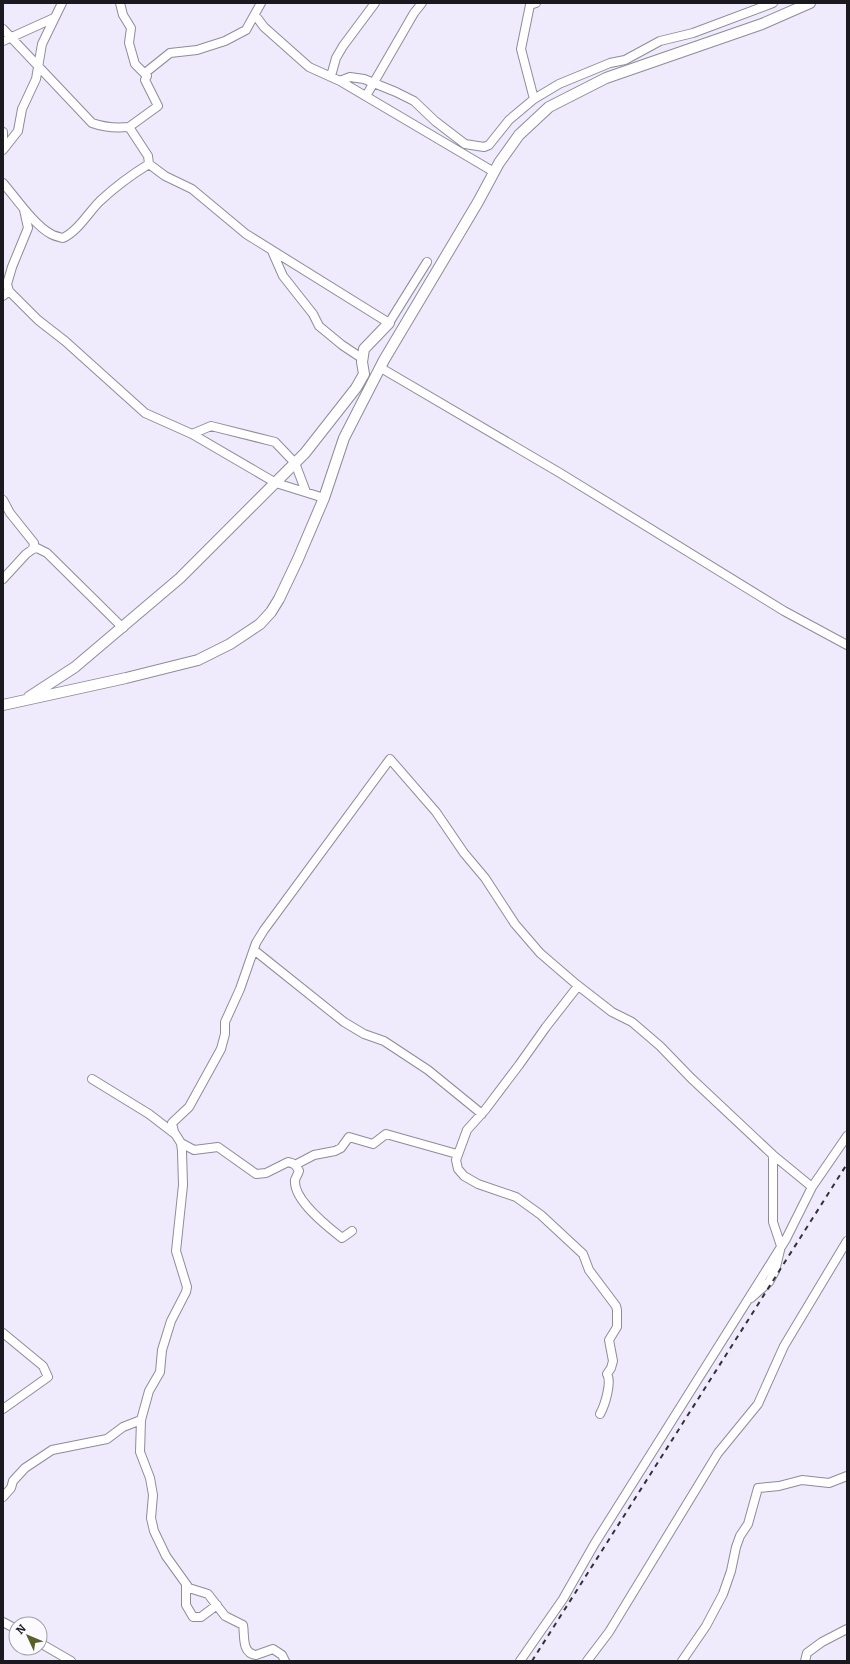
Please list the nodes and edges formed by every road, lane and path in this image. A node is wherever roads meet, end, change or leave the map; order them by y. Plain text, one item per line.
1 (62, 3) edge
2 (120, 3) edge
3 (261, 3) edge
4 (375, 3) edge
5 (422, 3) edge
6 (773, 3) edge
7 (810, 3) edge
8 (529, 6) edge
9 (757, 10) junction
10 (255, 15) junction
11 (54, 18) junction
12 (762, 24) junction
13 (3, 29) edge
14 (7, 40) edge
15 (39, 67) junction
16 (145, 73) junction
17 (331, 76) junction
18 (340, 81) junction
19 (373, 82) junction
20 (366, 96) junction
21 (534, 99) junction
22 (129, 127) junction
23 (3, 132) edge
24 (3, 144) edge
25 (3, 150) edge
26 (149, 164) junction
27 (494, 172) junction
28 (4, 186) edge
29 (24, 210) junction
30 (272, 250) junction
31 (427, 262) dead end
32 (6, 294) edge
33 (389, 322) junction
34 (363, 359) junction
35 (381, 368) junction
36 (192, 434) junction
37 (295, 463) junction
38 (276, 483) junction
39 (306, 492) junction
40 (324, 498) junction
41 (3, 502) edge
42 (33, 549) junction
43 (3, 579) edge
44 (123, 628) junction
45 (847, 645) edge
46 (24, 700) junction
47 (3, 705) edge
48 (254, 950) junction
49 (578, 986) junction
50 (92, 1079) dead end
51 (482, 1114) junction
52 (847, 1136) edge
53 (179, 1139) junction
54 (457, 1154) junction
55 (774, 1155) junction
56 (296, 1165) junction
57 (812, 1187) junction
58 (352, 1231) dead end
59 (847, 1241) edge
60 (781, 1246) junction
61 (3, 1333) edge
62 (3, 1409) edge
63 (600, 1414) dead end
64 (141, 1420) junction
65 (847, 1476) edge
66 (3, 1497) edge
67 (186, 1585) junction
68 (217, 1605) junction
69 (847, 1629) edge
70 (48, 1648) edge
71 (71, 1661) edge
72 (285, 1661) edge
73 (520, 1661) edge
74 (587, 1661) edge
75 (682, 1661) edge
76 (806, 1661) edge

1 - 11 street
2 - 16 street
3 - 10 street
4 - 17 street
5 - 19 street
6 - 9 street
7 - 12 street
8 - 21 street
9 - 12 street
9 - 21 street
10 - 16 street
10 - 17 street
11 - 14 street
11 - 15 street
12 - 27 street
13 - 14 street
14 - 15 street
15 - 22 street
15 - 25 street
16 - 22 street
17 - 18 street
18 - 19 street
18 - 20 street
19 - 20 street
19 - 21 street
20 - 27 street
22 - 26 street
23 - 24 street
26 - 29 street
26 - 30 street
27 - 35 street
28 - 29 street
29 - 32 street
30 - 33 street
30 - 34 street
31 - 33 street
32 - 36 street
33 - 34 street
34 - 37 street
35 - 40 street
35 - 45 street
36 - 37 street
36 - 38 street
37 - 38 street
37 - 39 street
38 - 39 street
38 - 44 street
39 - 40 street
40 - 46 street
41 - 42 street
42 - 43 street
42 - 44 street
44 - 46 street
46 - 47 street
48 - 49 street
48 - 51 street
48 - 53 street
49 - 51 street
49 - 55 street
50 - 53 street
51 - 54 street
52 - 57 street
53 - 56 street
53 - 64 street
54 - 56 street
54 - 63 street
55 - 57 street
55 - 60 street
56 - 58 street
57 - 60 street
59 - 74 street
60 - 73 street
61 - 62 street
64 - 66 street
64 - 67 street
65 - 75 street
67 - 68 street
67 - 68 street
68 - 72 street
69 - 76 street
70 - 71 street

